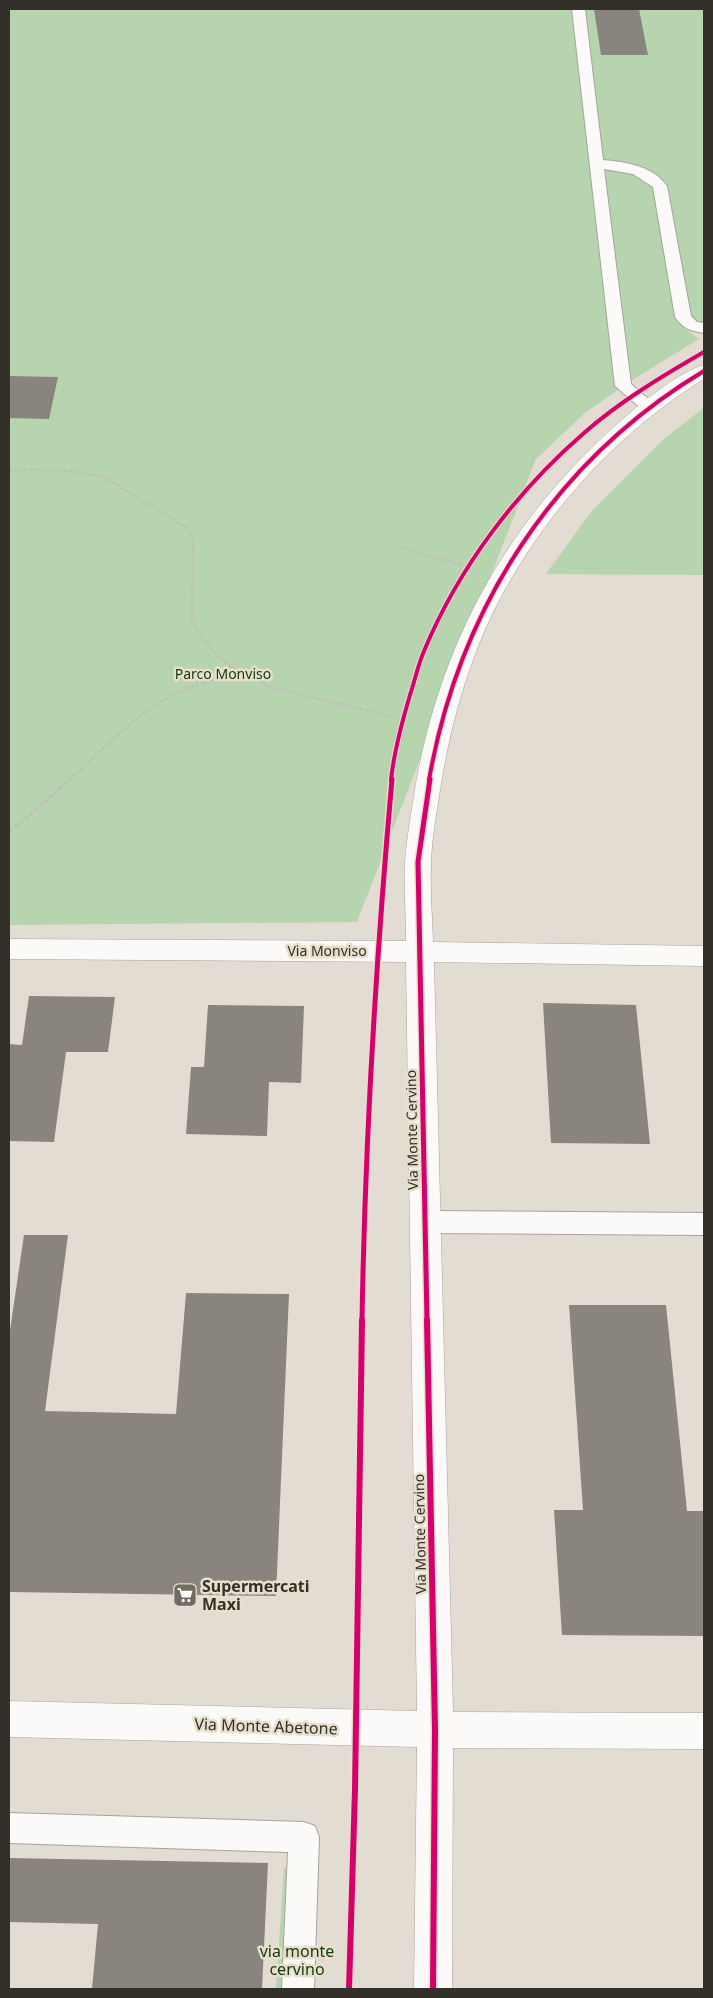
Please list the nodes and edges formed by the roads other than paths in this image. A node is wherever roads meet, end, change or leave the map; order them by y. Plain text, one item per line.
1 (578, 9) edge
2 (596, 164) junction
3 (704, 328) edge
4 (704, 371) edge
5 (650, 407) junction
6 (9, 950) edge
7 (419, 952) junction
8 (704, 956) edge
9 (426, 1222) junction
10 (704, 1224) edge
11 (9, 1719) edge
12 (435, 1730) junction
13 (699, 1731) edge
14 (9, 1828) edge
15 (298, 1989) edge
16 (433, 1989) edge

1 - 2 lane
2 - 3 lane
2 - 5 lane
4 - 5 street, Via Monte Cervino
5 - 7 street, Via Monte Cervino
6 - 7 street, Via Monviso
7 - 8 street, Via Monviso
7 - 9 street, Via Monte Cervino
9 - 10 lane
9 - 12 street, Via Monte Cervino
11 - 12 street, Via Monte Abetone
12 - 13 street, Via Monte Abetone
12 - 16 street, Via Monte Cervino
14 - 15 lane

